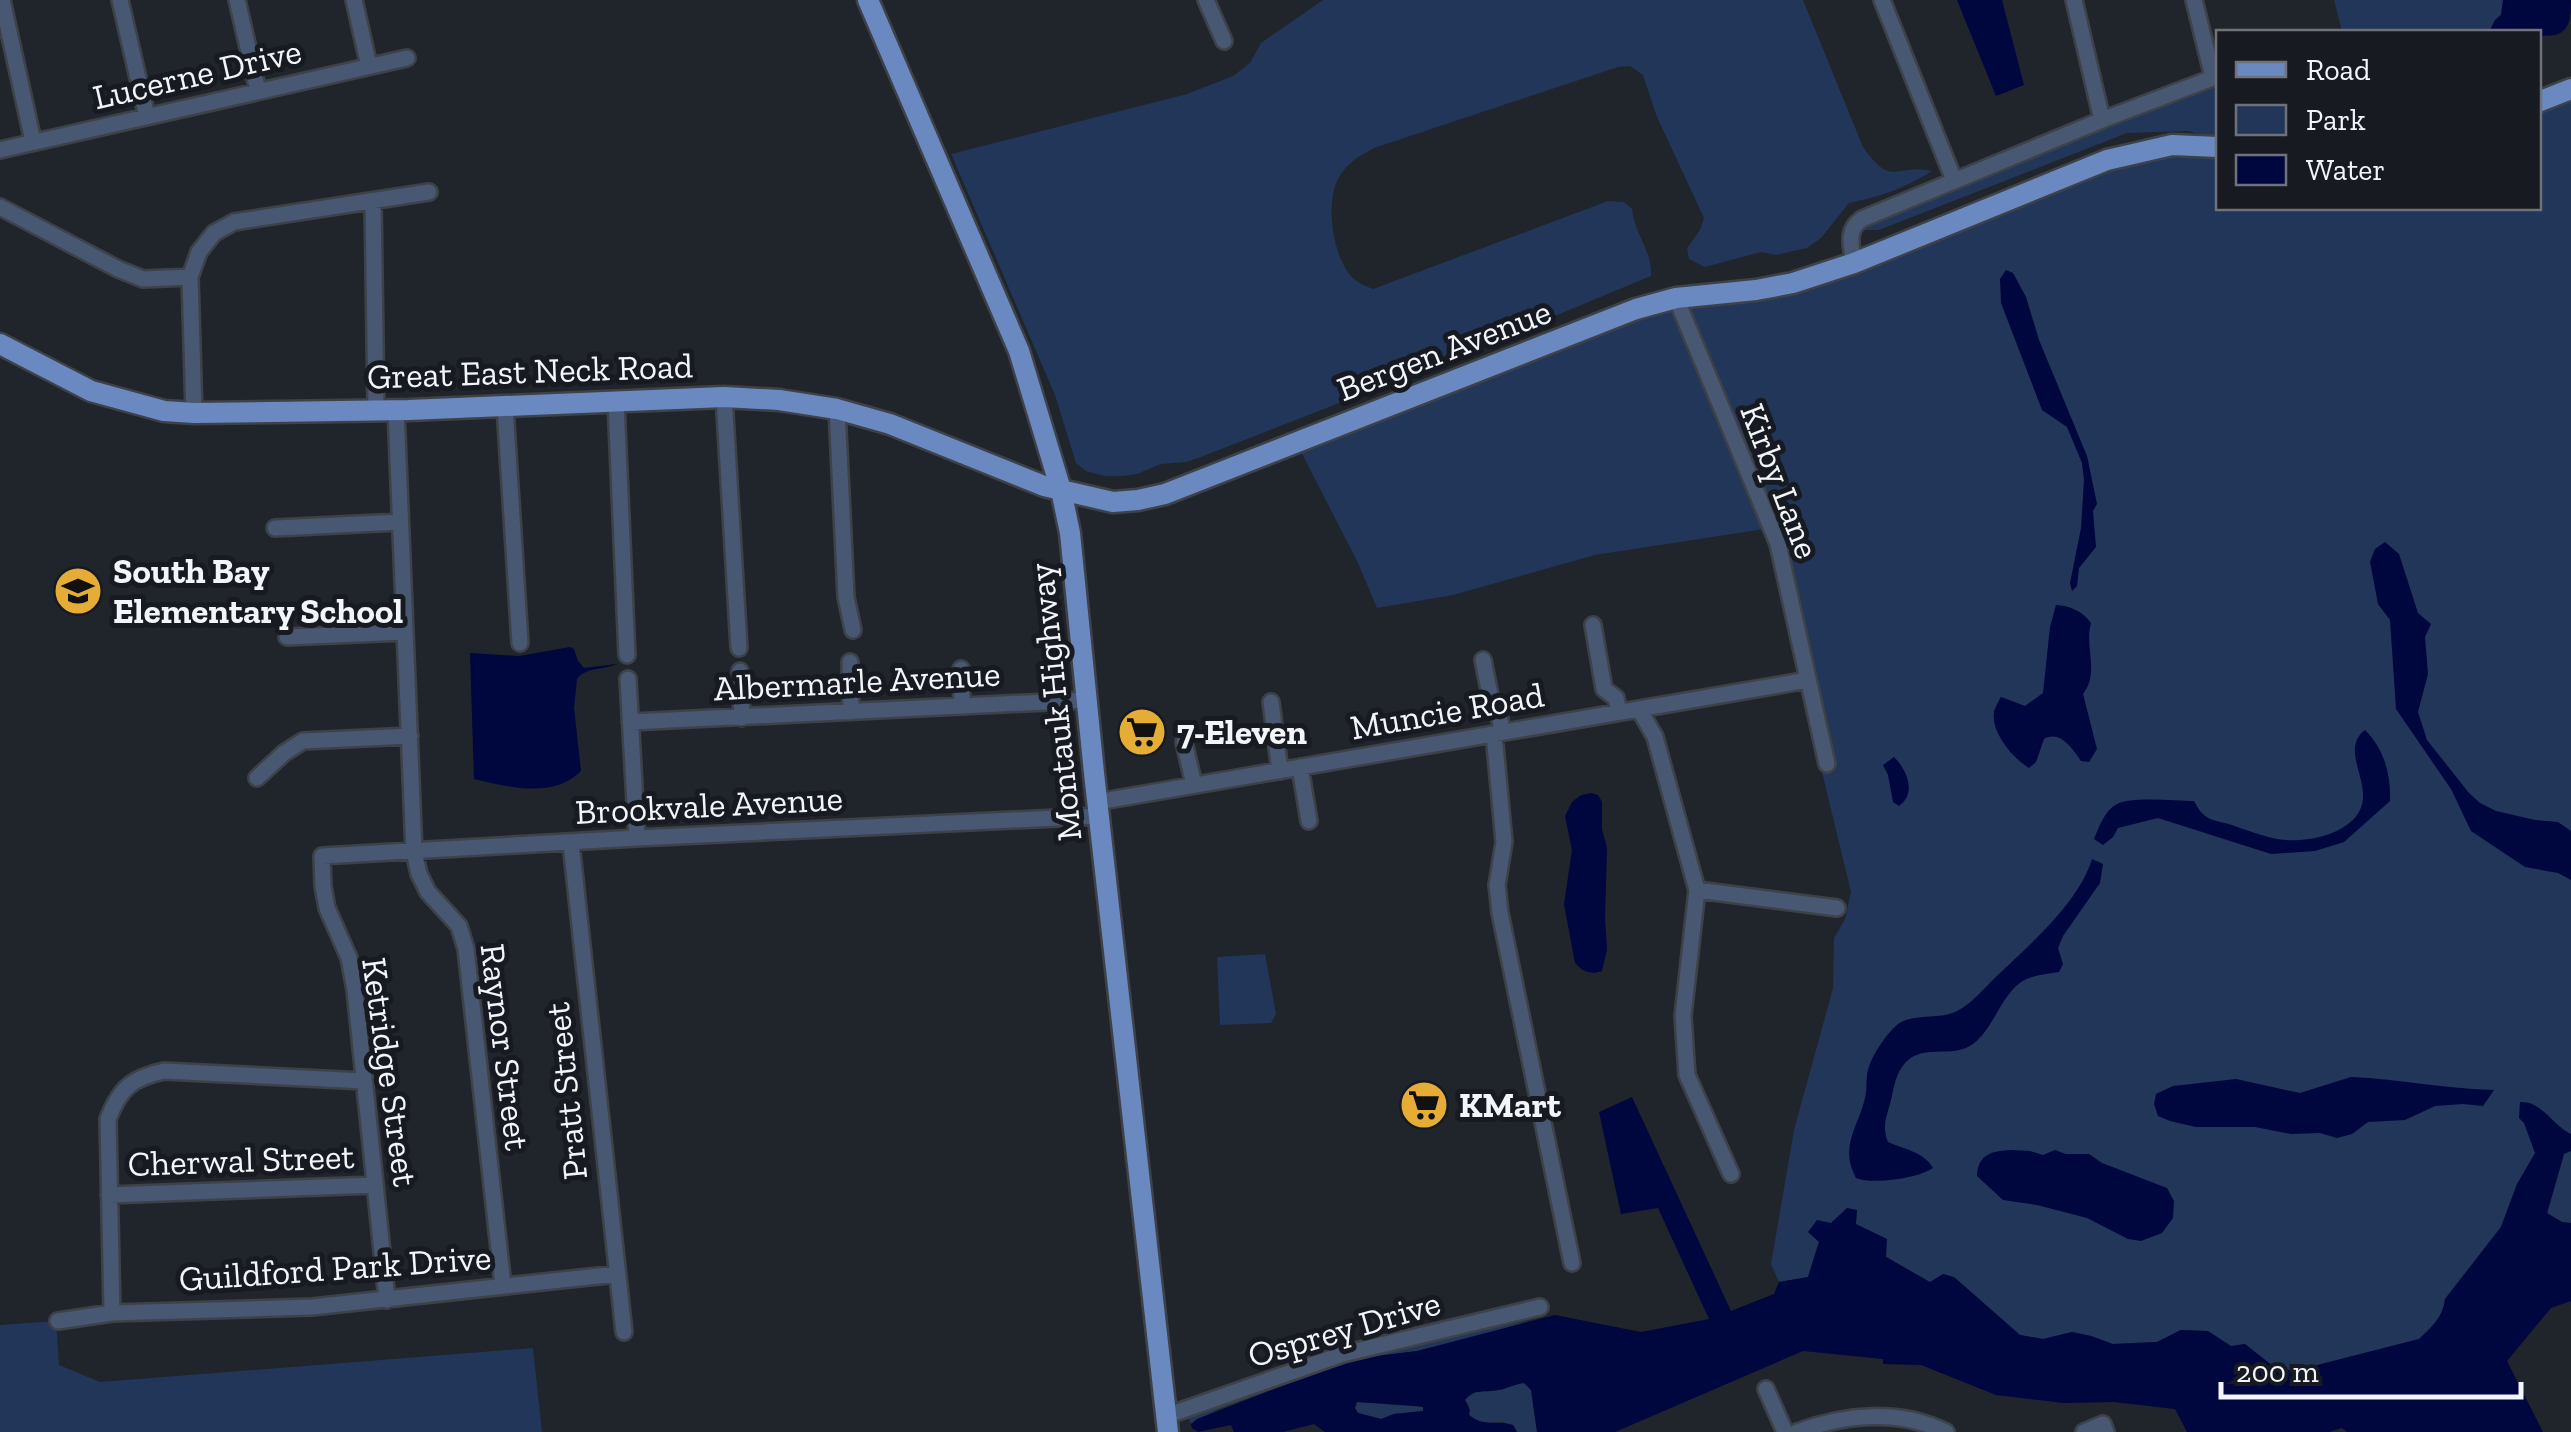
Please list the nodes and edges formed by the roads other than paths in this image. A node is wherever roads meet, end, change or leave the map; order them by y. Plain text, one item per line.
1 (2, 0) edge
2 (120, 0) edge
3 (237, 0) edge
4 (354, 0) edge
5 (868, 0) edge
6 (1206, 0) edge
7 (1882, 0) edge
8 (2074, 0) edge
9 (2194, 0) edge
10 (1224, 41) dead end
11 (407, 58) dead end
12 (370, 66) junction
13 (2216, 76) edge
14 (2571, 90) edge
15 (258, 91) junction
16 (2541, 101) edge
17 (146, 117) junction
18 (2102, 120) junction
19 (33, 142) junction
20 (2216, 148) edge
21 (0, 150) edge
22 (1954, 180) junction
23 (429, 192) dead end
24 (373, 200) junction
25 (0, 207) edge
26 (1854, 262) junction
27 (190, 277) junction
28 (1676, 298) junction
29 (0, 344) edge
30 (724, 397) junction
31 (616, 402) junction
32 (505, 406) junction
33 (386, 410) junction
34 (837, 410) junction
35 (194, 413) junction
36 (1061, 490) junction
37 (400, 522) junction
38 (275, 528) dead end
39 (1593, 624) dead end
40 (853, 630) dead end
41 (405, 632) junction
42 (287, 637) dead end
43 (520, 642) dead end
44 (739, 648) dead end
45 (627, 655) dead end
46 (1483, 660) dead end
47 (850, 662) dead end
48 (961, 669) dead end
49 (740, 671) dead end
50 (628, 678) dead end
51 (1808, 680) junction
52 (1604, 689) junction
53 (1087, 700) junction
54 (1271, 702) dead end
55 (962, 706) junction
56 (1639, 709) junction
57 (850, 712) junction
58 (1619, 712) junction
59 (1596, 716) junction
60 (742, 718) junction
61 (630, 722) junction
62 (1498, 733) junction
63 (410, 736) junction
64 (1184, 742) dead end
65 (1826, 756) dead end
66 (1300, 767) junction
67 (1280, 771) junction
68 (257, 778) dead end
69 (1194, 786) junction
70 (1098, 809) junction
71 (1309, 822) dead end
72 (637, 838) junction
73 (571, 842) junction
74 (414, 852) junction
75 (322, 856) joint
76 (1697, 890) junction
77 (1837, 908) dead end
78 (364, 1082) junction
79 (1731, 1174) dead end
80 (375, 1185) junction
81 (108, 1195) junction
82 (1572, 1263) dead end
83 (617, 1274) junction
84 (503, 1286) junction
85 (388, 1300) junction
86 (1540, 1307) dead end
87 (112, 1313) junction
88 (58, 1320) dead end
89 (624, 1332) dead end
90 (1766, 1389) dead end
91 (1167, 1424) edge
92 (2105, 1428) edge
93 (1784, 1432) edge
94 (1797, 1432) edge
95 (1946, 1432) edge
96 (2084, 1432) edge

1 - 19 street
2 - 17 street
3 - 15 street
4 - 12 street
5 - 36 main road, Montauk Highway
6 - 10 street
7 - 22 street
8 - 18 street
9 - 13 street
11 - 12 street, Lucerne Drive
12 - 15 street, Lucerne Drive
13 - 18 street
14 - 16 main road
15 - 17 street, Lucerne Drive
17 - 19 street, Lucerne Drive
18 - 22 street
19 - 21 street, Lucerne Drive
20 - 26 main road, Bergen Avenue
22 - 26 street
23 - 24 street
24 - 27 street
24 - 33 street, Raynor Street
25 - 27 street
26 - 28 main road, Bergen Avenue
27 - 35 street
28 - 36 main road, Bergen Avenue
28 - 51 street, Kirby Lane
29 - 35 main road, Great East Neck Road
30 - 31 main road, Great East Neck Road
30 - 34 main road, Great East Neck Road
30 - 44 street
31 - 32 main road, Great East Neck Road
31 - 45 street
32 - 33 main road, Great East Neck Road
32 - 43 street
33 - 35 main road, Great East Neck Road
33 - 37 street, Raynor Street
34 - 36 main road, Great East Neck Road
34 - 40 street
36 - 53 main road, Montauk Highway
37 - 38 street
37 - 41 street, Raynor Street
39 - 52 street
41 - 42 street
41 - 63 street, Raynor Street
46 - 62 street
47 - 57 street
48 - 55 street
49 - 60 street
50 - 61 street
51 - 56 street, Muncie Road
51 - 65 street, Kirby Lane
52 - 58 street
52 - 59 street
53 - 55 street, Albermarle Avenue
53 - 70 main road, Montauk Highway
54 - 67 street
55 - 57 street, Albermarle Avenue
56 - 58 street, Muncie Road
56 - 76 street
57 - 60 street, Albermarle Avenue
58 - 59 street, Muncie Road
59 - 62 street, Muncie Road
60 - 61 street, Albermarle Avenue
61 - 72 street
62 - 66 street, Muncie Road
62 - 82 street
63 - 68 street
63 - 74 street, Raynor Street
64 - 69 street
66 - 67 street, Muncie Road
66 - 71 street
67 - 69 street, Muncie Road
69 - 70 street, Muncie Road
70 - 72 street, Brookvale Avenue
70 - 91 main road, Montauk Highway
72 - 73 street, Brookvale Avenue
73 - 74 street, Brookvale Avenue
73 - 83 street, Pratt Street
74 - 75 street, Brookvale Avenue
74 - 84 street, Raynor Street
75 - 78 street, Ketridge Street
76 - 77 street
76 - 79 street
78 - 80 street, Ketridge Street
78 - 81 street
80 - 81 street, Cherwal Street
80 - 85 street, Ketridge Street
81 - 87 street
83 - 84 street, Guildford Park Drive
83 - 89 street, Pratt Street
84 - 85 street, Guildford Park Drive
85 - 87 street, Guildford Park Drive
86 - 91 street, Osprey Drive
87 - 88 street, Guildford Park Drive
90 - 93 street
92 - 96 street
94 - 95 street

